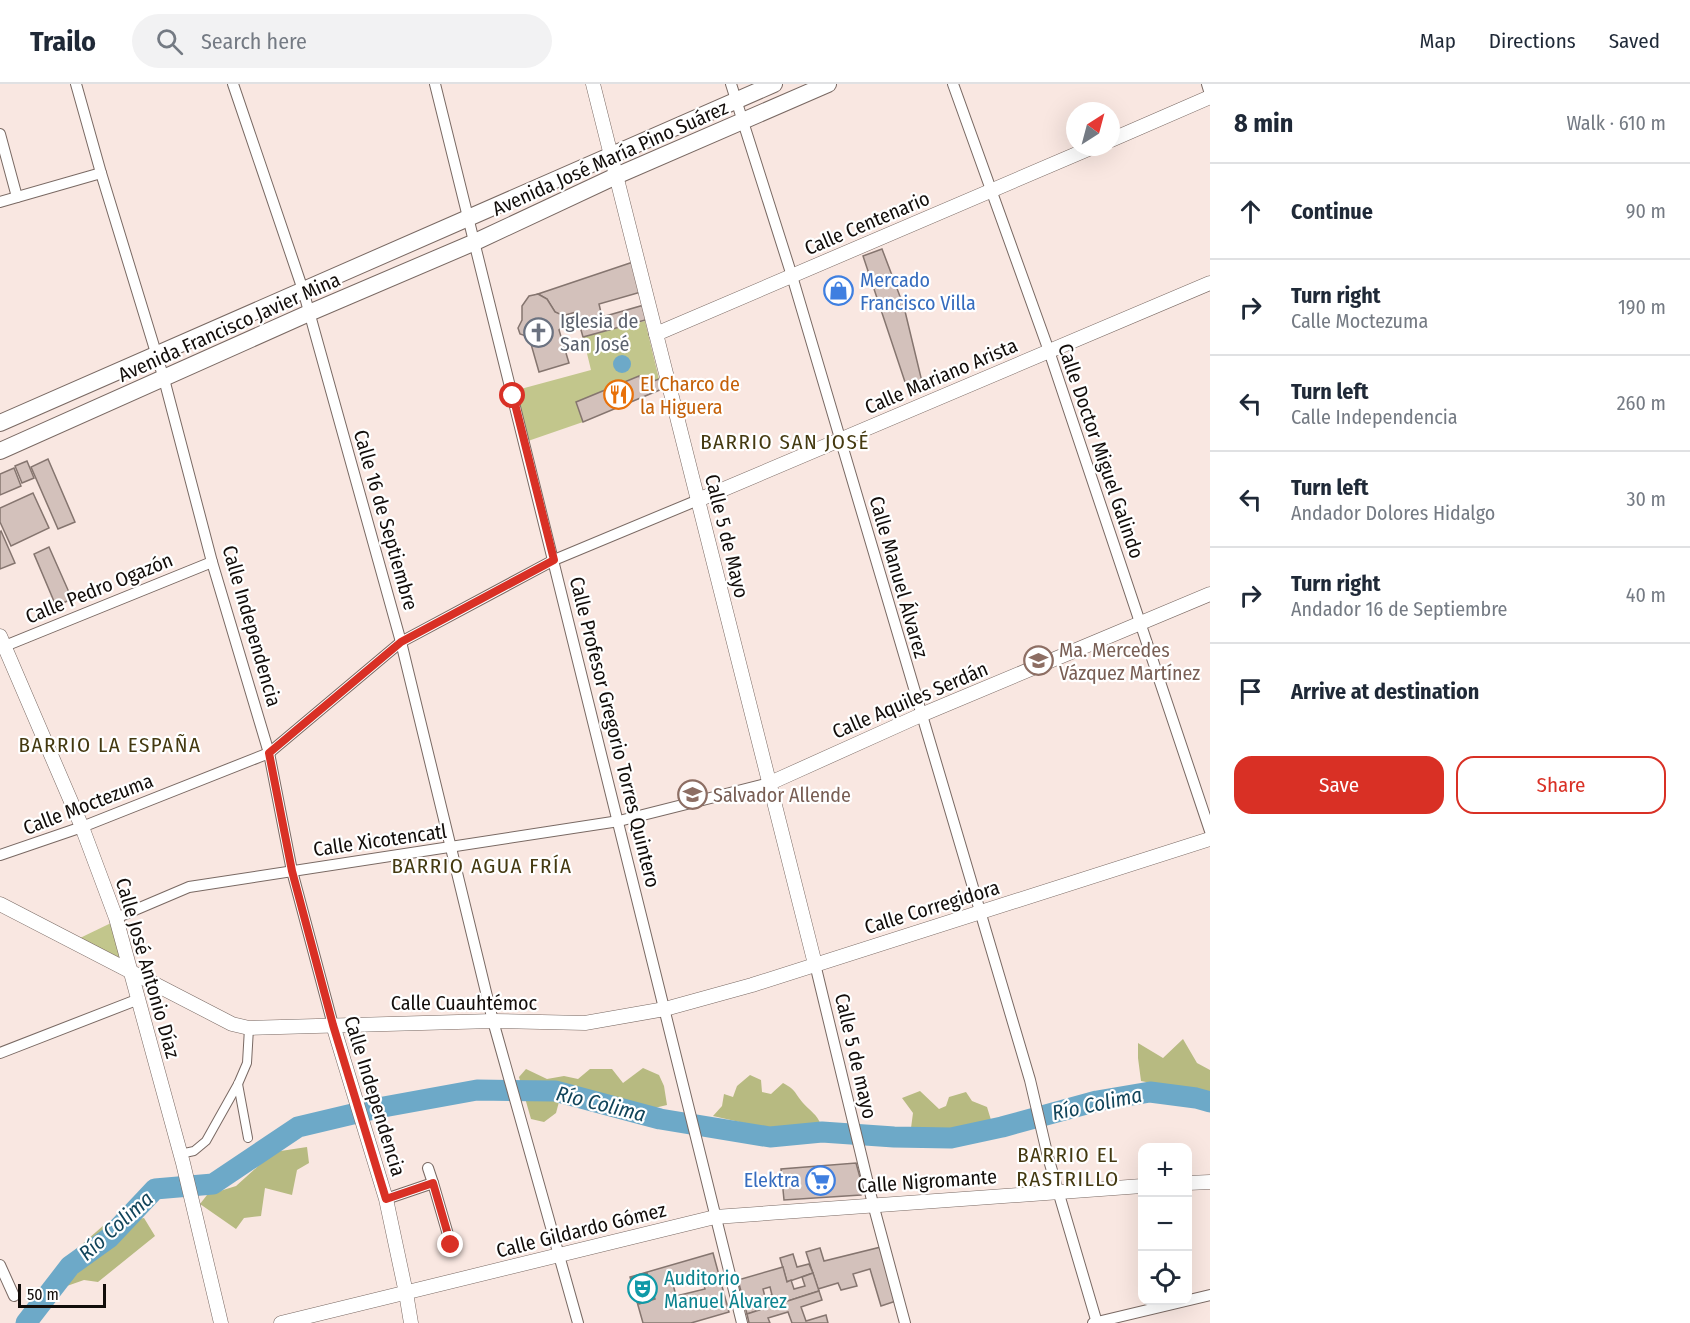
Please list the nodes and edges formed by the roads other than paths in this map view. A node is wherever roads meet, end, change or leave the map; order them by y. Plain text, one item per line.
1 (76, 84) edge
2 (233, 84) edge
3 (435, 84) edge
4 (593, 84) edge
5 (731, 84) edge
6 (774, 84) edge
7 (828, 84) edge
8 (953, 84) edge
9 (1207, 84) edge
10 (1210, 95) edge
11 (736, 101) junction
12 (743, 120) junction
13 (0, 134) edge
14 (1120, 136) edge
15 (611, 155) junction
16 (1073, 156) edge
17 (101, 173) junction
18 (616, 176) junction
19 (992, 190) junction
20 (17, 197) junction
21 (0, 202) edge
22 (469, 218) junction
23 (475, 242) junction
24 (792, 276) junction
25 (1210, 283) edge
26 (303, 290) junction
27 (309, 312) junction
28 (656, 334) junction
29 (1049, 351) junction
30 (155, 355) junction
31 (164, 379) junction
32 (0, 423) edge
33 (840, 440) junction
34 (0, 451) edge
35 (698, 500) junction
36 (554, 560) junction
37 (212, 562) junction
38 (1210, 594) edge
39 (1140, 623) junction
40 (401, 642) junction
41 (1, 643) edge
42 (921, 716) junction
43 (269, 753) junction
44 (770, 783) junction
45 (619, 822) junction
46 (82, 827) junction
47 (1210, 831) edge
48 (1210, 839) edge
49 (451, 848) junction
50 (0, 855) edge
51 (292, 871) junction
52 (0, 904) edge
53 (979, 912) junction
54 (116, 918) junction
55 (815, 964) junction
56 (132, 972) junction
57 (139, 999) junction
58 (665, 1009) junction
59 (494, 1021) junction
60 (333, 1025) junction
61 (249, 1028) junction
62 (0, 1053) edge
63 (238, 1084) junction
64 (248, 1138) dead end
65 (181, 1159) junction
66 (428, 1168) dead end
67 (1210, 1182) edge
68 (433, 1183) junction
69 (1192, 1183) edge
70 (1138, 1186) edge
71 (1058, 1192) junction
72 (386, 1199) junction
73 (873, 1204) junction
74 (715, 1217) junction
75 (451, 1245) dead end
76 (560, 1254) junction
77 (0, 1265) edge
78 (406, 1293) junction
79 (1210, 1295) edge
80 (14, 1296) dead end
81 (221, 1323) edge
82 (281, 1323) edge
83 (411, 1323) edge
84 (578, 1323) edge
85 (742, 1323) edge
86 (905, 1323) edge
87 (1096, 1323) edge

1 - 17 street, Calle Independencia
2 - 26 street, Calle 16 de Septiembre
3 - 22 street, Calle Profesor Gregorio Torres Quintero
4 - 15 street, Calle 5 de Mayo
5 - 11 street, Calle Manuel Álvarez
6 - 11 main road, Avenida José María Pino Suárez
7 - 12 main road, Avenida José María Pino Suárez
8 - 19 street, Calle Doctor Miguel Galindo
9 - 10 street
10 - 14 street
11 - 12 street, Calle Manuel Álvarez
11 - 15 main road, Avenida José María Pino Suárez
12 - 18 main road, Avenida José María Pino Suárez
12 - 24 street, Calle Manuel Álvarez
13 - 20 street
15 - 18 street, Calle 5 de Mayo
15 - 22 main road, Avenida José María Pino Suárez
16 - 19 street, Calle Centenario
17 - 20 street
17 - 30 street, Calle Independencia
18 - 23 main road, Avenida José María Pino Suárez
18 - 28 street, Calle 5 de Mayo
19 - 24 street, Calle Centenario
19 - 29 street, Calle Doctor Miguel Galindo
20 - 21 street
22 - 23 street, Calle Profesor Gregorio Torres Quintero
22 - 26 main road, Avenida Francisco Javier Mina
23 - 27 main road, Avenida Francisco Javier Mina
23 - 36 street, Calle Profesor Gregorio Torres Quintero
24 - 28 street, Calle Centenario
24 - 33 street, Calle Manuel Álvarez
25 - 29 street, Calle Mariano Arista
26 - 27 street, Calle 16 de Septiembre
26 - 30 main road, Avenida Francisco Javier Mina
27 - 31 main road, Avenida Francisco Javier Mina
27 - 40 street, Calle 16 de Septiembre
28 - 35 street, Calle 5 de Mayo
29 - 33 street, Calle Mariano Arista
29 - 39 street, Calle Doctor Miguel Galindo
30 - 31 street, Calle Independencia
30 - 32 main road, Avenida Francisco Javier Mina
31 - 34 main road, Avenida Francisco Javier Mina
31 - 37 street, Calle Independencia
33 - 35 street, Calle Mariano Arista
33 - 42 street, Calle Manuel Álvarez
35 - 36 street, Calle Mariano Arista
35 - 44 street, Calle 5 de Mayo
36 - 40 street, Calle Moctezuma
36 - 45 street, Calle Profesor Gregorio Torres Quintero
37 - 41 street, Calle Pedro Ogazón
37 - 43 street, Calle Independencia
38 - 39 street, Calle Aquiles Serdán
39 - 42 street, Calle Aquiles Serdán
39 - 47 street, Calle Doctor Miguel Galindo
40 - 43 street, Calle Moctezuma
40 - 49 street, Calle 16 de Septiembre
41 - 46 street, Calle José Antonio Díaz
42 - 44 street, Calle Aquiles Serdán
42 - 53 street, Calle Manuel Álvarez
43 - 46 street, Calle Moctezuma
43 - 51 street, Calle Independencia
44 - 45 street, Calle Aquiles Serdán
44 - 55 street, Calle 5 de Mayo
45 - 49 street, Calle Xicotencatl
45 - 58 street, Calle Profesor Gregorio Torres Quintero
46 - 50 street, Calle Moctezuma
46 - 54 street, Calle José Antonio Díaz
48 - 53 street, Calle Corregidora
49 - 51 street, Calle Xicotencatl
49 - 59 street, Calle 16 de Septiembre
51 - 54 street, Calle Xicotencatl
51 - 60 street, Calle Independencia
52 - 56 street, Calle Cuauhtémoc
53 - 55 street, Calle Corregidora
53 - 71 street, Calle Manuel Álvarez
54 - 56 street, Calle José Antonio Díaz
55 - 58 street, Calle Corregidora
55 - 73 street, Calle 5 de mayo
56 - 57 street, Calle José Antonio Díaz
56 - 61 street, Calle Cuauhtémoc
57 - 62 street
57 - 65 street, Calle José Antonio Díaz
58 - 59 street, Calle Cuauhtémoc
58 - 74 street, Calle Profesor Gregorio Torres Quintero
59 - 60 street, Calle Cuauhtémoc
59 - 76 street, Calle 16 de Septiembre
60 - 61 street, Calle Cuauhtémoc
60 - 72 street, Calle Independencia
61 - 63 street
63 - 64 street
63 - 65 street
65 - 81 street, Calle José Antonio Díaz
66 - 68 street
67 - 69 street
68 - 72 street
68 - 75 street
70 - 71 street, Calle Nigromante
71 - 73 street, Calle Nigromante
71 - 87 street, Calle Manuel Álvarez
72 - 78 street, Calle Independencia
73 - 74 street, Calle Nigromante
73 - 86 street
74 - 76 street, Calle Gildardo Gómez
74 - 85 street, Calle Profesor Gregorio Torres Quintero
76 - 78 street, Calle Gildardo Gómez
76 - 84 street
77 - 80 street
78 - 82 street, Calle Gildardo Gómez
78 - 83 street, Calle Independencia
79 - 87 street

